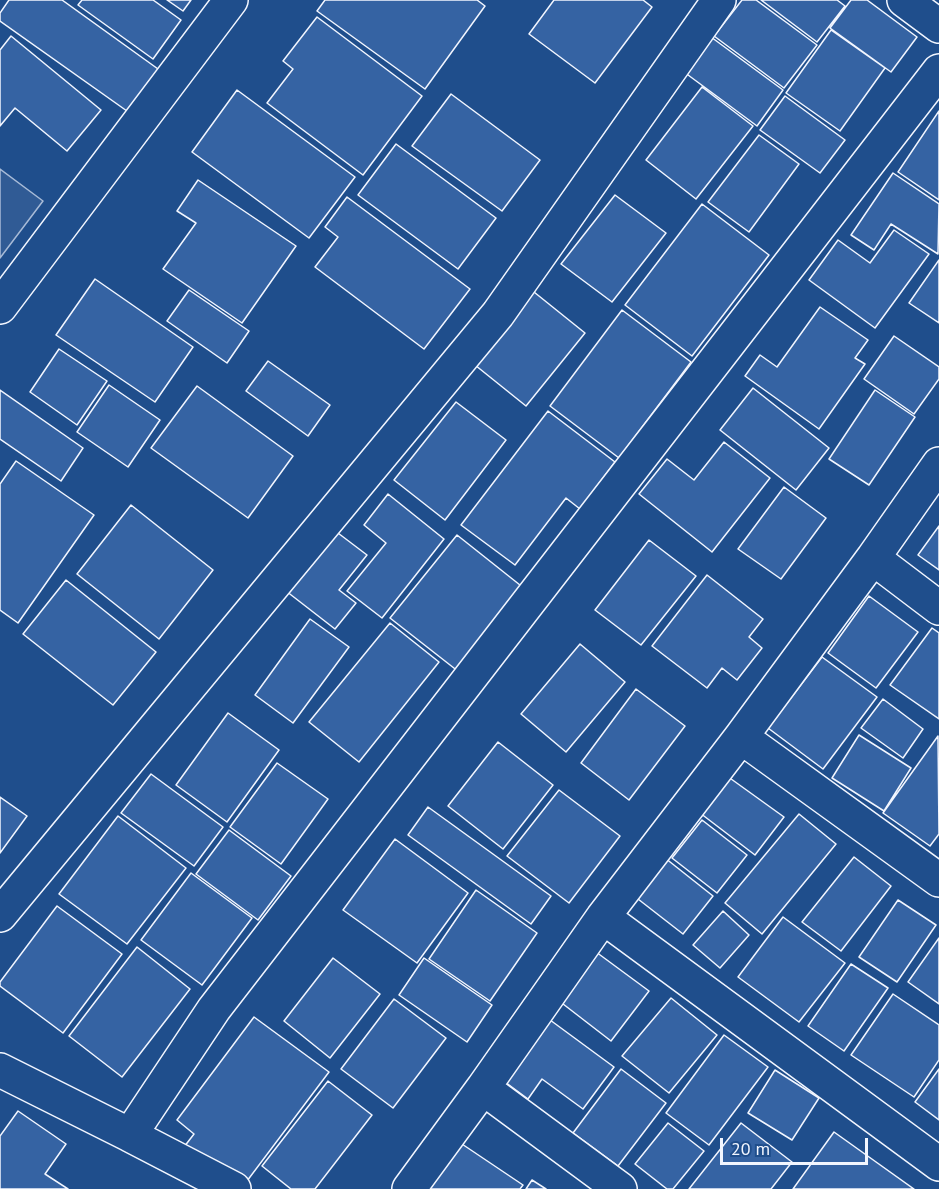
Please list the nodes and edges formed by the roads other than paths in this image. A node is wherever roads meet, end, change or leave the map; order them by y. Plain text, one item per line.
1 (231, 0) edge
2 (719, 0) edge
3 (904, 0) edge
4 (939, 26) edge
5 (939, 71) edge
6 (0, 307) edge
7 (939, 465) edge
8 (873, 558) junction
9 (939, 608) edge
10 (741, 737) junction
11 (939, 880) edge
12 (0, 915) edge
13 (603, 917) junction
14 (0, 1070) edge
15 (483, 1088) junction
16 (130, 1135) junction
17 (939, 1164) edge
18 (234, 1189) edge
19 (409, 1189) edge
20 (620, 1189) edge

1 - 6 street
2 - 12 street
3 - 4 street
5 - 16 street
7 - 8 street
8 - 9 street
8 - 10 street
10 - 11 street
10 - 13 street
13 - 15 street
13 - 17 street
14 - 16 street
15 - 19 street
15 - 20 street
16 - 18 street

